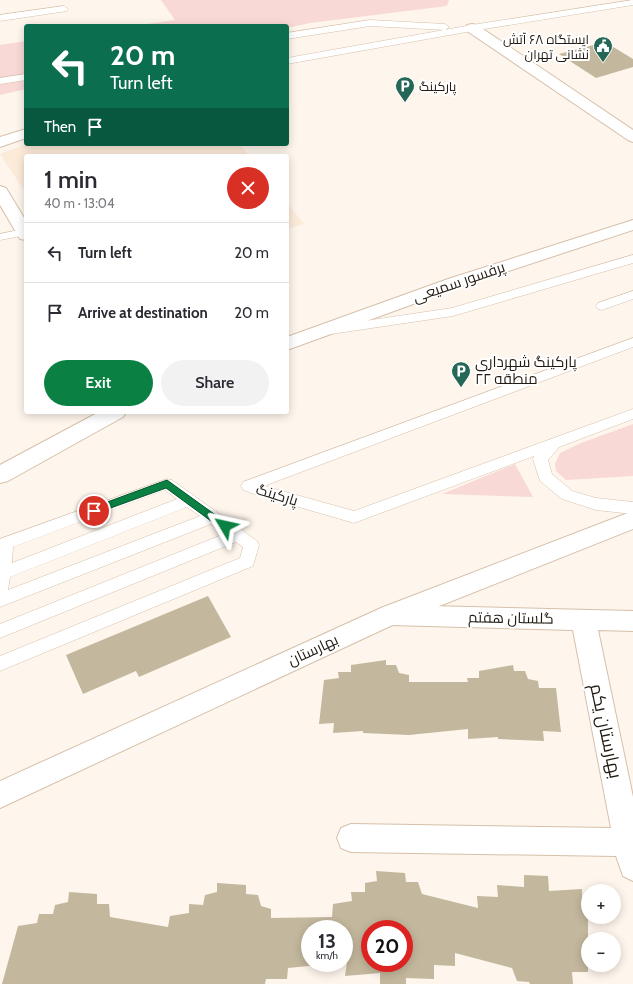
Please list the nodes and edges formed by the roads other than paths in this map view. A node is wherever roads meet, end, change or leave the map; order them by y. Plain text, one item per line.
1 (633, 2) edge
2 (64, 10) dead end
3 (0, 18) edge
4 (472, 28) junction
5 (289, 36) edge
6 (289, 61) edge
7 (24, 77) edge
8 (0, 81) edge
9 (24, 134) edge
10 (633, 137) edge
11 (0, 142) edge
12 (0, 191) edge
13 (633, 225) edge
14 (24, 232) edge
15 (24, 234) edge
16 (0, 238) edge
17 (633, 259) edge
18 (633, 294) edge
19 (602, 306) dead end
20 (320, 331) junction
21 (633, 342) edge
22 (289, 343) edge
23 (112, 414) edge
24 (633, 414) edge
25 (555, 444) junction
26 (0, 476) edge
27 (189, 500) junction
28 (633, 508) edge
29 (213, 517) junction
30 (633, 520) edge
31 (237, 535) junction
32 (2, 573) junction
33 (0, 592) edge
34 (0, 600) edge
35 (390, 615) junction
36 (583, 619) junction
37 (633, 621) edge
38 (0, 631) edge
39 (0, 664) edge
40 (0, 795) edge
41 (351, 838) dead end
42 (632, 850) edge

1 - 4 lane
2 - 3 lane
4 - 5 lane
4 - 6 lane
4 - 10 main road
7 - 8 lane
9 - 11 main road
12 - 14 main road
13 - 20 main road, پرفسور سمیعی
15 - 16 lane
17 - 20 lane
18 - 19 lane
20 - 22 main road, پرفسور سمیعی
21 - 25 lane, پارکینگ
23 - 26 main road
24 - 25 lane
25 - 28 lane
27 - 29 lane
27 - 32 lane
27 - 32 lane
29 - 31 lane
29 - 34 lane
30 - 35 main road, بهارستان
31 - 38 lane
31 - 39 lane
32 - 33 lane
35 - 36 main road, گلستان هفتم
35 - 40 main road, بهارستان
36 - 37 main road, گلستان هفتم
36 - 42 main road, بهارستان یکم
41 - 42 main road

